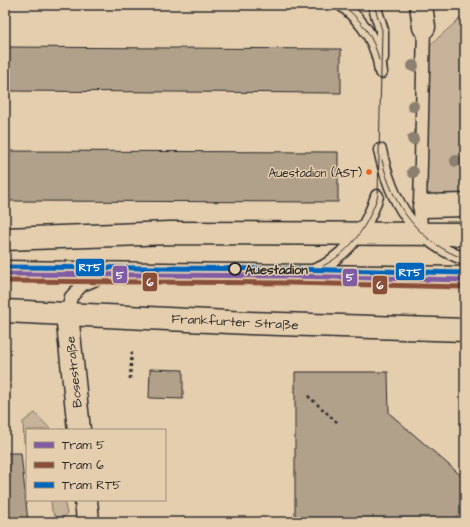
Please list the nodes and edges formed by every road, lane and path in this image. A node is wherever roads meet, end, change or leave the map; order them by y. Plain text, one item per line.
1 (342, 5) edge
2 (374, 5) edge
3 (421, 5) edge
4 (424, 27) joint
5 (380, 150) dead end
6 (377, 196) dead end
7 (465, 205) edge
8 (424, 206) dead end
9 (360, 234) junction
10 (421, 234) junction
11 (465, 234) edge
12 (5, 239) edge
13 (465, 259) edge
14 (5, 268) edge
15 (92, 268) junction
16 (121, 268) junction
17 (314, 271) junction
18 (465, 273) edge
19 (5, 311) edge
20 (68, 314) junction
21 (465, 330) edge
22 (132, 350) dead end
23 (130, 379) dead end
24 (308, 396) dead end
25 (338, 423) dead end
26 (79, 429) edge
27 (86, 501) edge
28 (88, 522) edge

1 - 2 lane
3 - 4 main road
4 - 10 lane
5 - 10 lane
6 - 9 lane
7 - 8 main road
9 - 10 main road
9 - 12 main road
9 - 17 lane
10 - 11 main road
10 - 13 lane
14 - 15 lane
15 - 16 lane
15 - 20 lane
16 - 17 lane
16 - 20 lane
17 - 18 lane
19 - 20 main road, Frankfurter Straße
20 - 21 main road, Frankfurter Straße
20 - 26 main road, Bosestraße
22 - 23 path
24 - 25 path
27 - 28 main road

